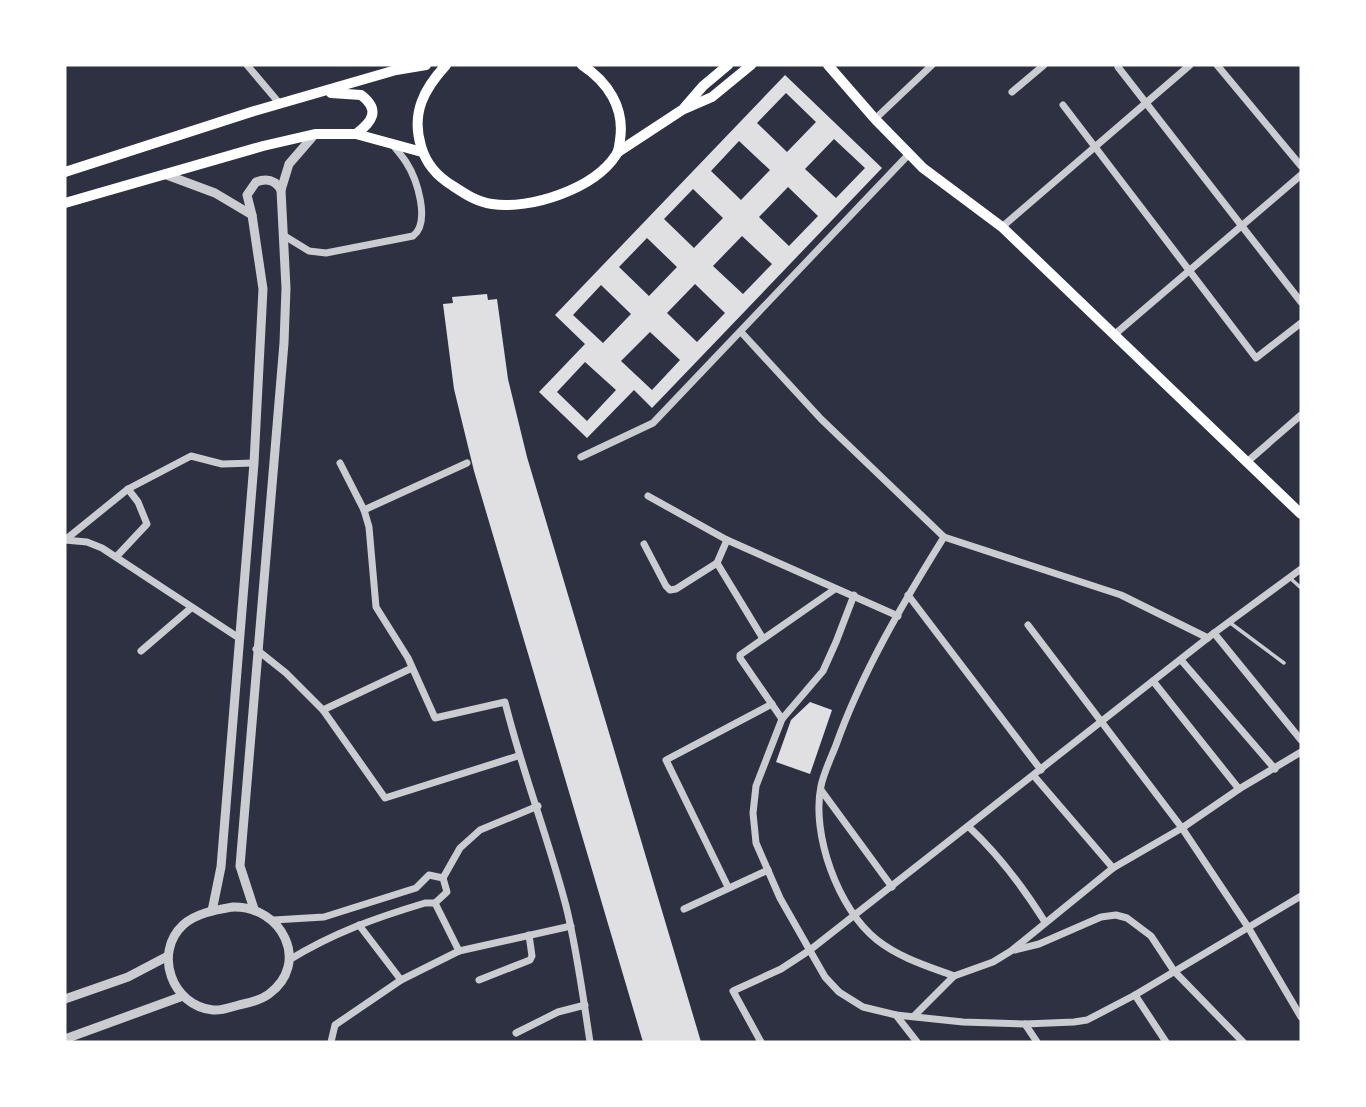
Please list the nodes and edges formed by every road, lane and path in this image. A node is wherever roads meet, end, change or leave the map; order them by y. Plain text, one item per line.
1 (247, 65) edge
2 (426, 65) edge
3 (446, 65) edge
4 (582, 65) edge
5 (728, 65) edge
6 (751, 65) edge
7 (828, 65) edge
8 (932, 65) edge
9 (1044, 65) edge
10 (1190, 65) edge
11 (1217, 65) edge
12 (1118, 66) dead end
13 (1012, 92) dead end
14 (317, 93) junction
15 (1146, 103) junction
16 (280, 104) junction
17 (1063, 105) dead end
18 (682, 110) junction
19 (875, 119) junction
20 (315, 134) junction
21 (356, 134) junction
22 (391, 144) junction
23 (1095, 147) junction
24 (422, 152) junction
25 (618, 152) junction
26 (910, 153) junction
27 (1301, 166) edge
28 (65, 172) edge
29 (164, 174) junction
30 (1301, 175) edge
31 (281, 190) junction
32 (65, 203) edge
33 (252, 215) junction
34 (1242, 225) junction
35 (1002, 227) junction
36 (283, 235) junction
37 (1189, 270) junction
38 (1301, 302) edge
39 (1301, 323) edge
40 (741, 332) junction
41 (1114, 335) junction
42 (1301, 415) edge
43 (581, 457) dead end
44 (1247, 462) junction
45 (254, 463) junction
46 (340, 463) dead end
47 (467, 463) dead end
48 (128, 489) junction
49 (648, 496) dead end
50 (364, 510) junction
51 (1301, 514) edge
52 (944, 537) junction
53 (65, 540) edge
54 (727, 540) junction
55 (644, 544) dead end
56 (117, 556) junction
57 (717, 563) junction
58 (1301, 569) edge
59 (1290, 578) junction
60 (1301, 588) edge
61 (835, 589) junction
62 (854, 595) junction
63 (908, 595) junction
64 (191, 608) junction
65 (898, 616) junction
66 (1229, 622) junction
67 (1028, 625) dead end
68 (1211, 636) junction
69 (762, 637) junction
70 (239, 638) junction
71 (256, 649) junction
72 (141, 651) dead end
73 (1181, 660) junction
74 (1284, 663) dead end
75 (412, 668) junction
76 (1153, 681) junction
77 (772, 704) junction
78 (323, 710) junction
79 (782, 719) junction
80 (1102, 722) junction
81 (1301, 740) edge
82 (1301, 752) edge
83 (518, 756) junction
84 (1275, 769) junction
85 (1041, 770) junction
86 (1034, 776) junction
87 (1239, 789) junction
88 (821, 790) junction
89 (538, 806) junction
90 (969, 827) junction
91 (1182, 828) junction
92 (1113, 868) junction
93 (768, 870) junction
94 (443, 878) junction
95 (728, 887) junction
96 (892, 887) junction
97 (1301, 896) edge
98 (435, 904) junction
99 (254, 909) junction
100 (684, 909) dead end
101 (212, 911) junction
102 (854, 916) junction
103 (274, 920) junction
104 (1045, 922) junction
105 (359, 925) junction
106 (570, 926) junction
107 (1248, 927) junction
108 (529, 935) junction
109 (810, 950) junction
110 (459, 951) junction
111 (1011, 951) junction
112 (168, 956) junction
113 (289, 960) junction
114 (1174, 971) junction
115 (954, 976) junction
116 (401, 979) junction
117 (479, 980) dead end
118 (1135, 995) junction
119 (183, 996) junction
120 (65, 999) edge
121 (584, 1006) junction
122 (896, 1014) junction
123 (915, 1015) junction
124 (1301, 1017) edge
125 (1025, 1024) junction
126 (516, 1032) dead end
127 (65, 1039) edge
128 (331, 1042) edge
129 (590, 1042) edge
130 (761, 1042) edge
131 (917, 1042) edge
132 (1037, 1042) edge
133 (1166, 1042) edge
134 (1244, 1042) edge

1 - 16 street
2 - 14 main road
3 - 24 main road
4 - 25 main road
5 - 18 main road
6 - 18 main road
7 - 19 main road
8 - 19 street
9 - 13 street
10 - 15 street
11 - 27 street
12 - 15 street
14 - 16 main road
14 - 21 main road
15 - 23 street
15 - 34 street
16 - 28 main road
17 - 23 street
18 - 25 main road
19 - 26 main road
20 - 21 main road
20 - 29 main road
20 - 31 street
21 - 22 main road
22 - 24 main road
22 - 36 street
23 - 35 street
23 - 37 street
24 - 25 main road
26 - 35 main road
26 - 40 street
29 - 32 main road
29 - 33 street
30 - 34 street
31 - 33 street
31 - 36 street
33 - 45 street
34 - 37 street
34 - 38 street
35 - 41 main road
36 - 71 street
37 - 39 street
37 - 41 street
40 - 43 street
40 - 52 street
41 - 44 main road
42 - 44 street
44 - 51 main road
45 - 48 street
45 - 70 street
46 - 50 street
47 - 50 street
48 - 53 street
48 - 56 street
49 - 54 street
50 - 75 street
52 - 63 street
52 - 68 street
53 - 56 street
54 - 57 street
54 - 61 street
55 - 57 street
56 - 64 street
57 - 69 street
58 - 59 street
59 - 60 lane
59 - 66 street
61 - 62 street
61 - 69 street
62 - 65 street
62 - 79 street
63 - 65 street
63 - 85 street
64 - 70 street
64 - 72 street
65 - 88 street
66 - 68 street
66 - 74 lane
67 - 80 street
68 - 73 street
68 - 81 street
69 - 77 street
70 - 101 street
71 - 78 street
71 - 99 street
73 - 76 street
73 - 84 street
75 - 78 street
75 - 83 street
76 - 80 street
76 - 87 street
77 - 79 street
77 - 95 street
78 - 83 street
79 - 93 street
80 - 85 street
80 - 91 street
82 - 84 street
83 - 89 street
84 - 87 street
85 - 86 street
86 - 90 street
86 - 92 street
87 - 91 street
88 - 96 street
88 - 102 street
89 - 94 street
89 - 106 street
90 - 96 street
90 - 104 street
91 - 92 street
91 - 107 street
92 - 104 street
93 - 95 street
93 - 109 street
94 - 98 street
94 - 103 street
95 - 100 street
96 - 102 street
97 - 107 street
98 - 105 street
98 - 110 street
99 - 101 street
99 - 103 street
101 - 112 street
102 - 109 street
102 - 115 street
103 - 113 street
104 - 111 street
105 - 113 street
105 - 116 street
106 - 108 street
106 - 121 street
107 - 114 street
107 - 124 street
108 - 110 street
108 - 117 street
109 - 122 street
109 - 130 street
110 - 116 street
111 - 114 street
111 - 115 street
112 - 119 street
112 - 120 street
113 - 119 street
114 - 118 street
114 - 134 street
115 - 123 street
116 - 128 street
118 - 125 street
118 - 133 street
119 - 127 street
121 - 126 street
121 - 129 street
122 - 123 street
122 - 131 street
123 - 125 street
125 - 132 street

